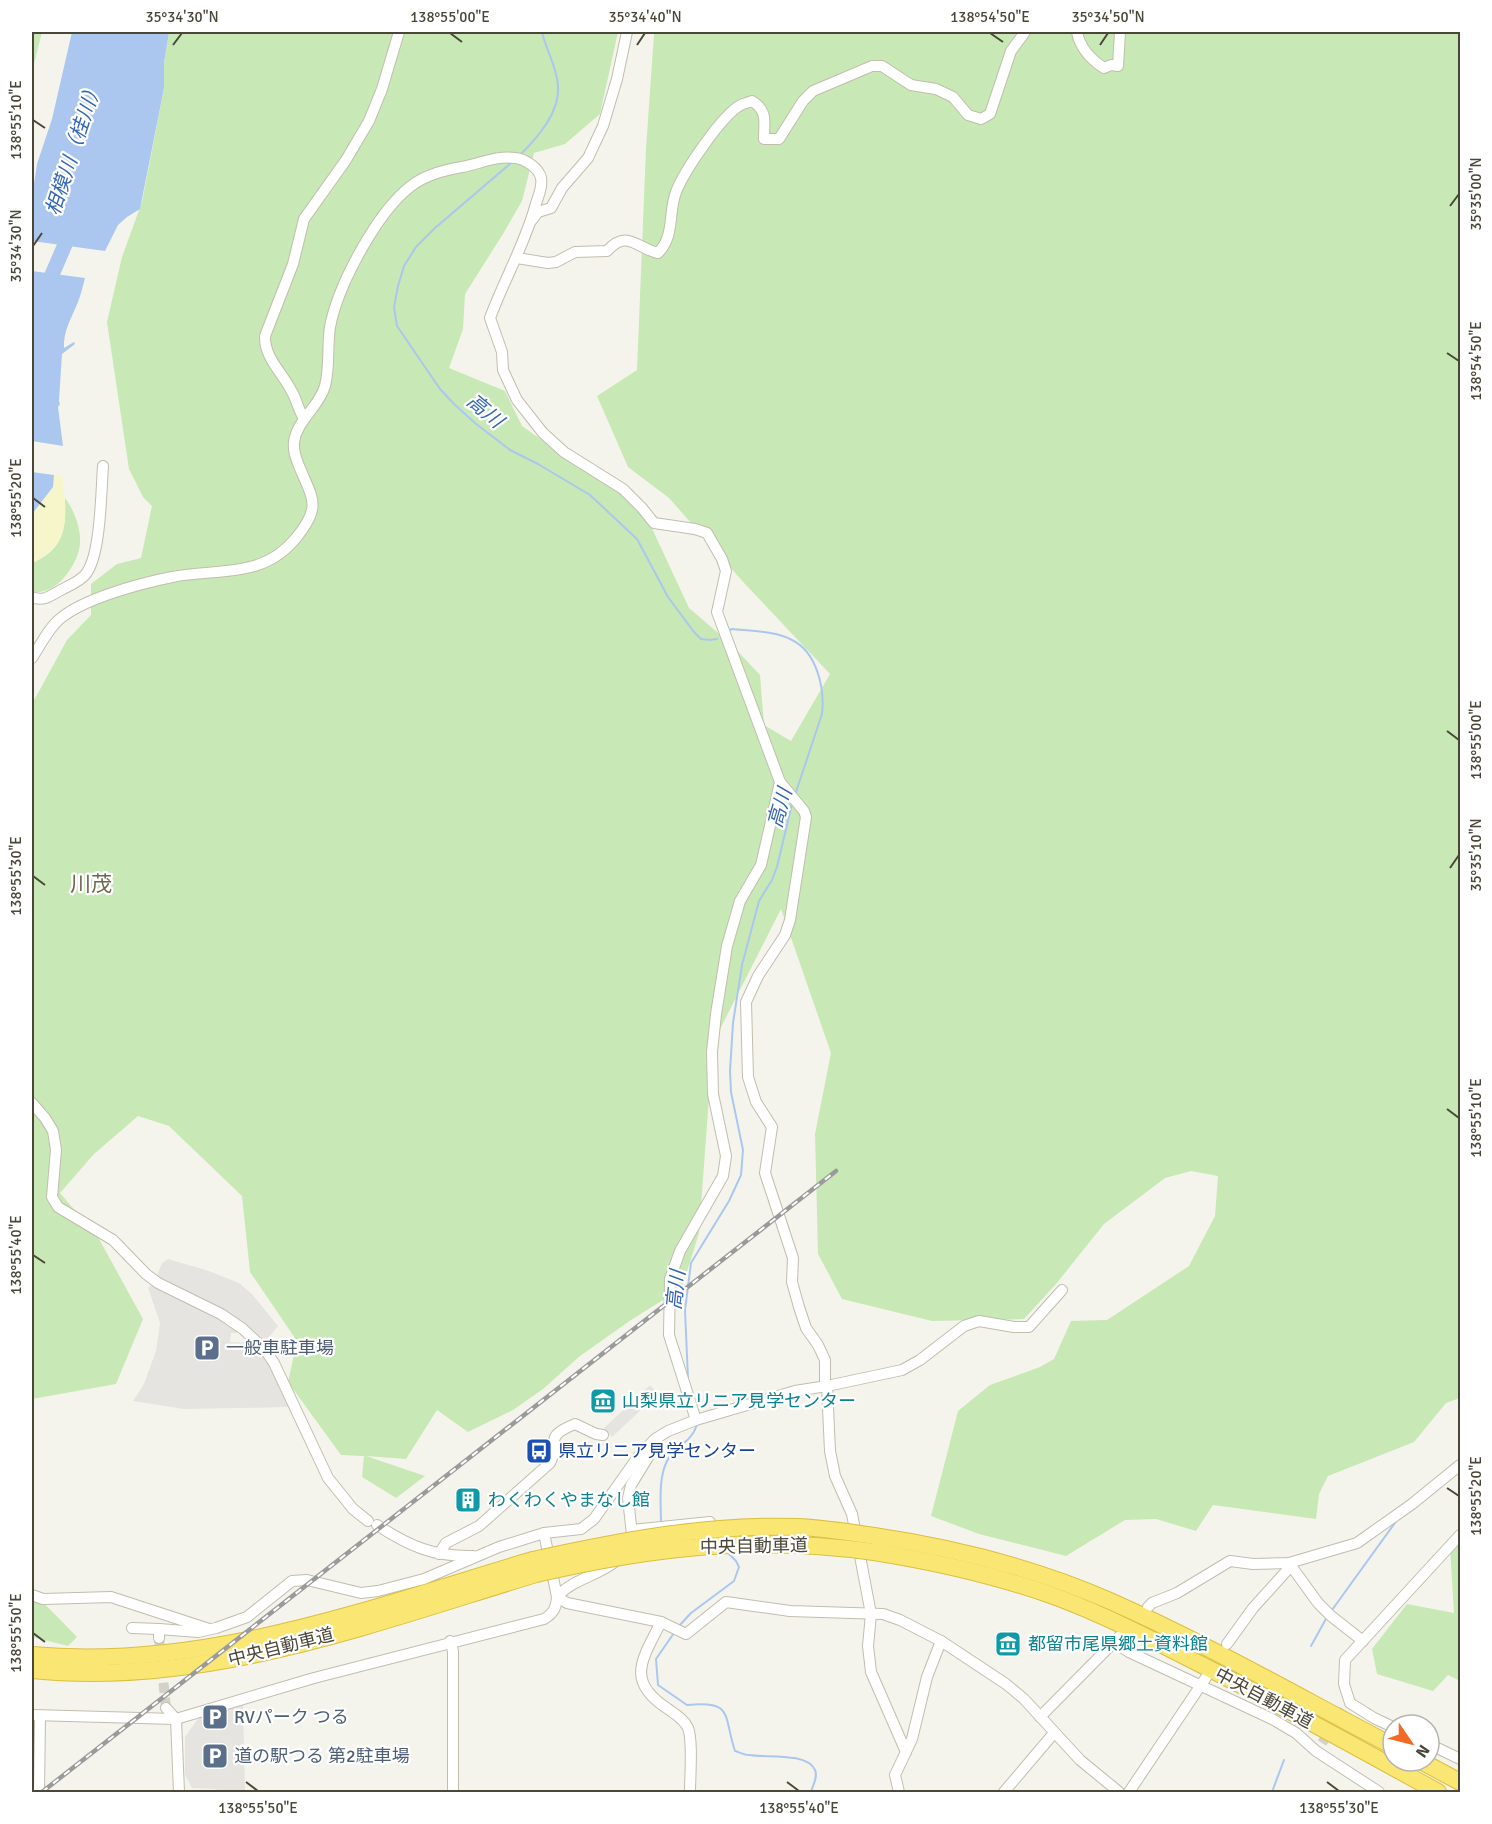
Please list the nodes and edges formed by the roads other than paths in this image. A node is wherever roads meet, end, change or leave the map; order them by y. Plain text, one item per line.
1 (399, 32) edge
2 (627, 32) edge
3 (1025, 32) edge
4 (1077, 32) edge
5 (1120, 32) edge
6 (531, 222) junction
7 (517, 258) junction
8 (304, 418) junction
9 (103, 466) dead end
10 (32, 597) edge
11 (32, 658) edge
12 (780, 782) junction
13 (32, 1103) edge
14 (1062, 1290) dead end
15 (826, 1386) junction
16 (696, 1420) junction
17 (668, 1431) junction
18 (603, 1435) dead end
19 (1461, 1465) edge
20 (854, 1524) junction
21 (632, 1530) junction
22 (544, 1533) junction
23 (1461, 1535) edge
24 (874, 1544) junction
25 (439, 1554) junction
26 (479, 1556) junction
27 (1290, 1565) junction
28 (535, 1567) junction
29 (32, 1594) edge
30 (557, 1597) junction
31 (1148, 1607) dead end
32 (871, 1614) junction
33 (663, 1624) junction
34 (132, 1628) dead end
35 (209, 1629) junction
36 (450, 1641) junction
37 (941, 1641) junction
38 (1363, 1641) junction
39 (1227, 1644) dead end
40 (32, 1655) edge
41 (32, 1670) edge
42 (1207, 1676) dead end
43 (1202, 1686) junction
44 (166, 1708) tunnel mouth
45 (36, 1716) edge
46 (1040, 1717) junction
47 (176, 1719) junction
48 (1381, 1721) edge
49 (1054, 1733) junction
50 (1381, 1740) edge
51 (1441, 1750) edge
52 (906, 1752) junction
53 (1461, 1759) edge
54 (1441, 1772) edge
55 (1461, 1782) edge
56 (39, 1792) edge
57 (179, 1792) edge
58 (453, 1792) edge
59 (690, 1792) edge
60 (899, 1792) edge
61 (1004, 1792) edge
62 (1119, 1792) edge
63 (1129, 1792) edge
64 (1379, 1792) edge
65 (1438, 1792) edge

1 - 8 street
2 - 6 street
3 - 7 street
4 - 5 street
6 - 7 street
6 - 8 street
7 - 12 street
8 - 11 street
9 - 10 street
12 - 15 street
12 - 16 street
13 - 25 street
14 - 15 street
15 - 16 street
15 - 20 street
16 - 17 street
17 - 21 street
17 - 22 street
18 - 25 street
19 - 27 street
20 - 21 street
20 - 32 street
21 - 30 street
22 - 26 street
22 - 30 street
23 - 38 street
24 - 28 highway, 中央自動車道, bridge
24 - 50 highway, 中央自動車道
24 - 65 highway, 中央自動車道
25 - 26 street
26 - 35 street
27 - 31 street
27 - 38 street
27 - 39 street
28 - 40 highway, 中央自動車道
28 - 41 highway, 中央自動車道
29 - 35 street
30 - 33 street
30 - 36 street
32 - 33 street
32 - 37 street
32 - 52 street
33 - 59 street
34 - 35 street
36 - 47 street
36 - 58 street
37 - 46 street
37 - 52 street
38 - 48 street
42 - 43 street
43 - 46 street
43 - 63 street
43 - 64 street
44 - 47 street
45 - 47 street
45 - 56 street
46 - 49 street
47 - 57 street
49 - 61 street
49 - 62 street
51 - 53 street
52 - 60 street
54 - 55 highway

